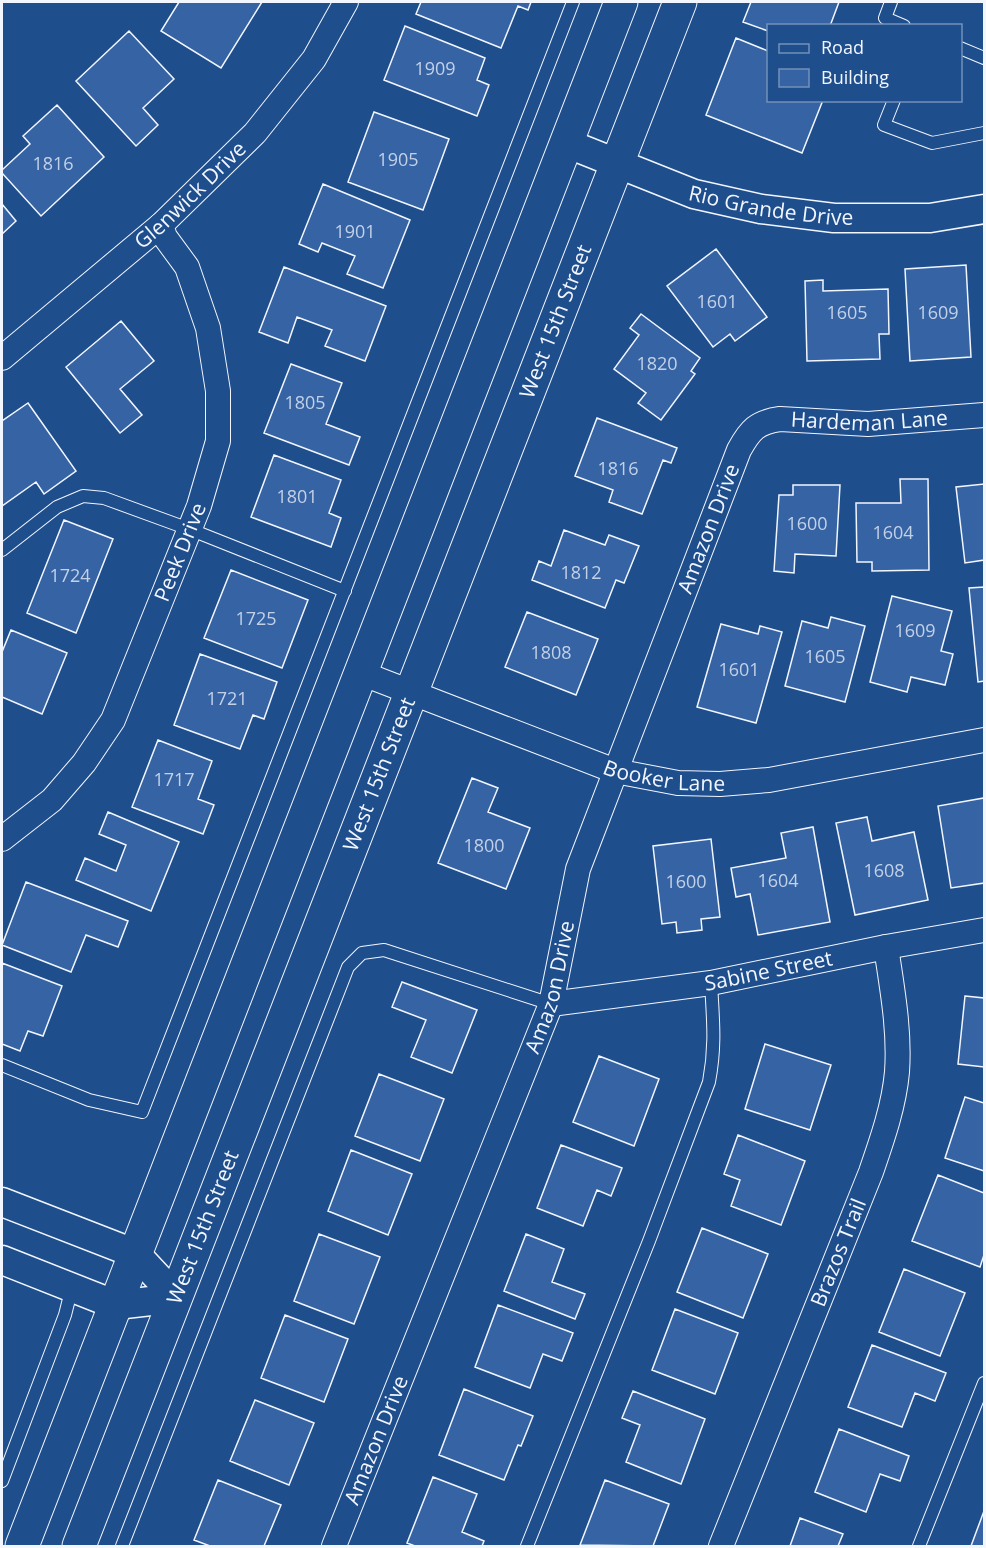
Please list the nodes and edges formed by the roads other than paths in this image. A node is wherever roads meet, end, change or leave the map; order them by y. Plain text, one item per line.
1 (346, 2) edge
2 (573, 2) edge
3 (621, 2) edge
4 (680, 2) edge
5 (891, 2) edge
6 (899, 24) edge
7 (962, 49) edge
8 (984, 58) edge
9 (893, 102) edge
10 (984, 133) edge
11 (566, 143) junction
12 (618, 164) junction
13 (984, 209) edge
14 (160, 225) junction
15 (2, 358) edge
16 (984, 415) edge
17 (756, 426) joint
18 (189, 530) junction
19 (2, 550) edge
20 (345, 591) junction
21 (360, 673) junction
22 (411, 692) junction
23 (984, 740) edge
24 (615, 771) junction
25 (2, 839) edge
26 (984, 930) edge
27 (886, 946) junction
28 (711, 983) junction
29 (551, 1004) junction
30 (2, 1065) edge
31 (2, 1202) edge
32 (136, 1254) junction
33 (2, 1260) edge
34 (72, 1287) junction
35 (177, 1298) junction
36 (116, 1305) junction
37 (984, 1383) edge
38 (2, 1481) edge
39 (22, 1546) edge
40 (79, 1546) edge
41 (122, 1546) edge
42 (334, 1546) edge
43 (526, 1546) edge
44 (721, 1546) edge
45 (919, 1546) edge

1 - 14 street, Glenwick Drive
2 - 20 lane
3 - 11 main road
4 - 12 main road, West 15th Street
5 - 6 lane
7 - 8 lane
9 - 10 lane
11 - 12 street, Rio Grande Drive
11 - 21 main road
12 - 13 street, Rio Grande Drive
12 - 22 main road, West 15th Street
14 - 15 street, Glenwick Drive
14 - 18 street, Peek Drive
16 - 17 street, Hardeman Lane
17 - 24 street, Amazon Drive
18 - 19 lane
18 - 20 lane
18 - 25 street, Peek Drive
20 - 30 lane
21 - 22 street, Booker Lane
21 - 32 main road
22 - 24 street, Booker Lane
22 - 35 main road, West 15th Street
23 - 24 street, Booker Lane
24 - 29 street, Amazon Drive
26 - 27 street, Sabine Street
27 - 28 street, Sabine Street
27 - 44 street, Brazos Trail
28 - 29 street, Sabine Street
28 - 43 lane
29 - 41 lane
29 - 42 street, Amazon Drive
31 - 32 street
32 - 35 street
32 - 36 main road
33 - 34 street
34 - 36 street
34 - 38 lane
35 - 36 street
35 - 40 main road, West 15th Street
36 - 39 main road
37 - 45 lane

